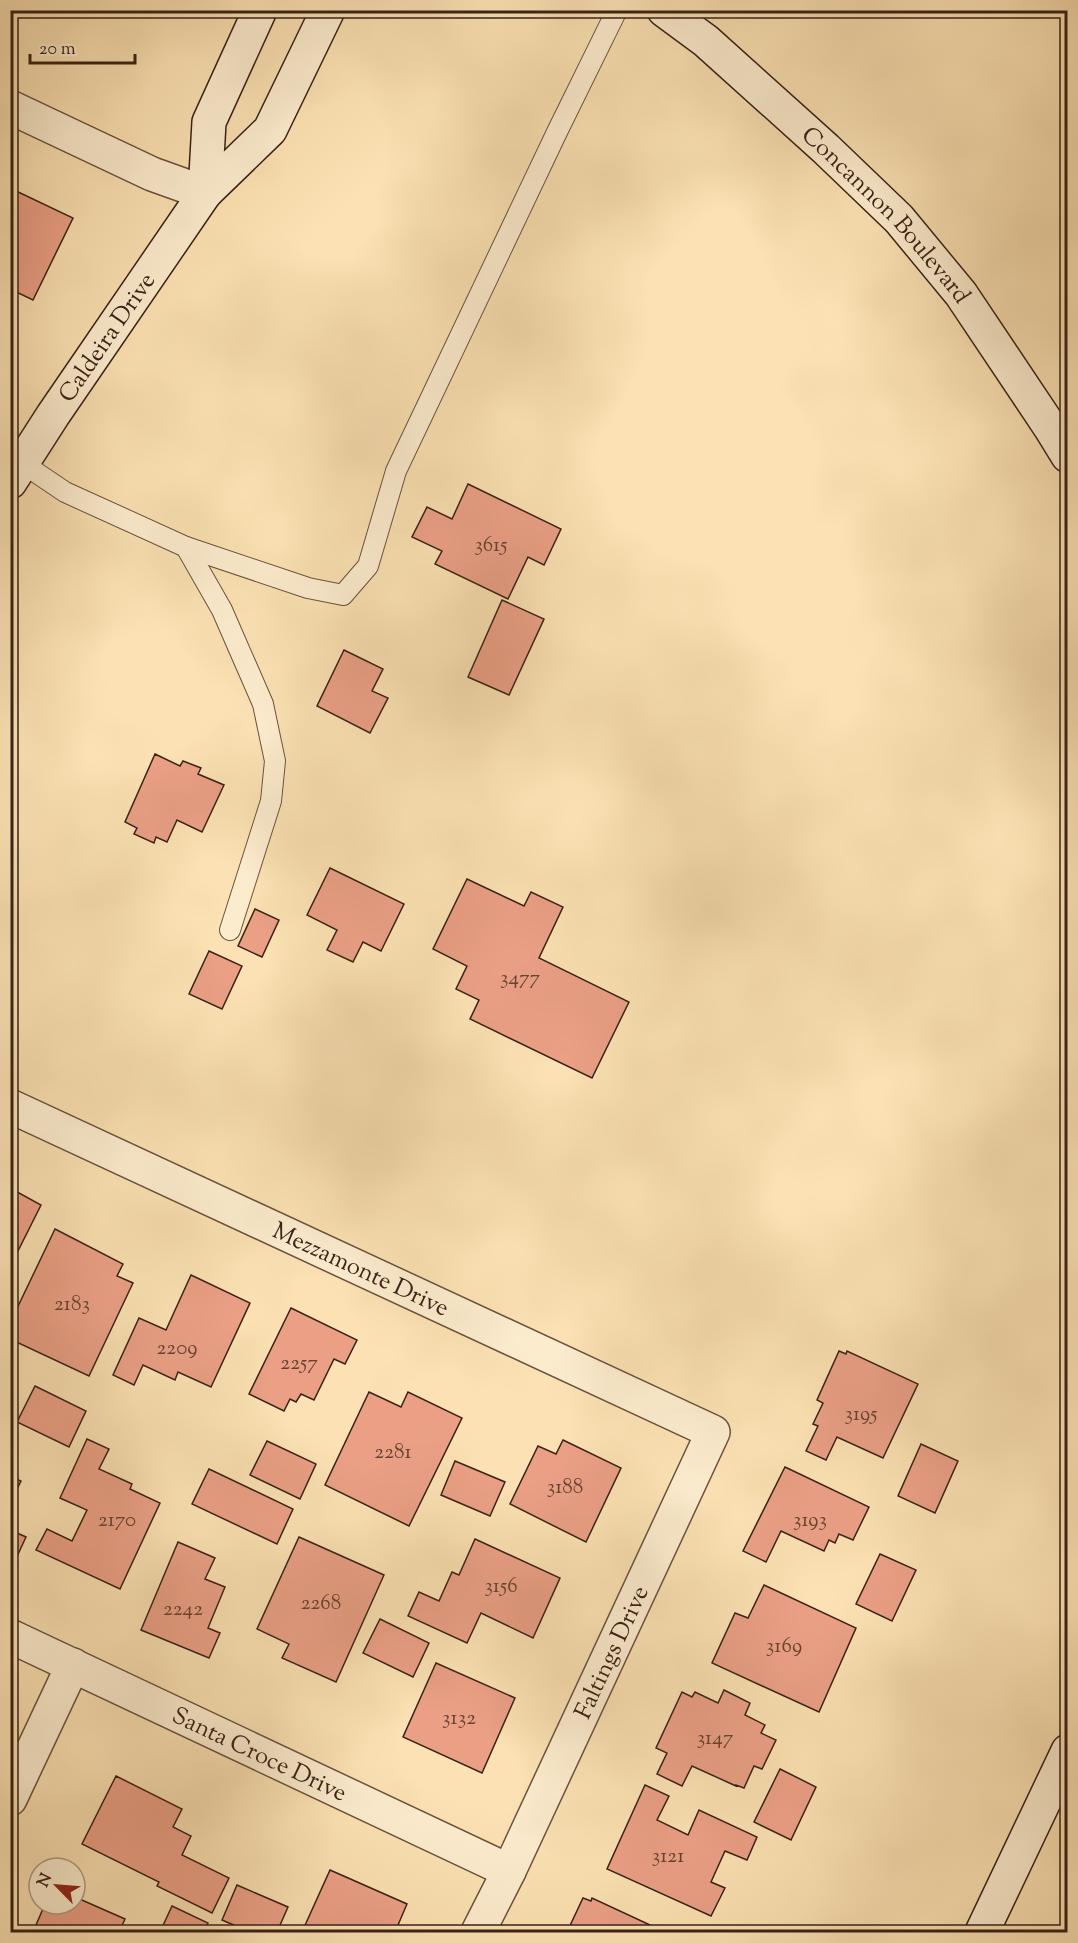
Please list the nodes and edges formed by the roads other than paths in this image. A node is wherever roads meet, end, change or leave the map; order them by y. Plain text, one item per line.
1 (260, 10) edge
2 (328, 10) edge
3 (617, 10) edge
4 (664, 10) edge
5 (10, 106) edge
6 (205, 193) junction
7 (1062, 436) edge
8 (16, 473) edge
9 (186, 547) junction
10 (230, 930) dead end
11 (10, 1106) edge
12 (713, 1432) joint
13 (10, 1636) edge
14 (73, 1665) junction
15 (1068, 1751) edge
16 (10, 1799) edge
17 (509, 1871) junction
18 (478, 1932) edge
19 (982, 1932) edge

1 - 6 street
2 - 6 street, Caldeira Drive
3 - 9 lane
4 - 7 street, Concannon Boulevard
5 - 6 street
6 - 8 street, Caldeira Drive
8 - 9 lane
9 - 10 lane
11 - 12 street, Mezzamonte Drive
12 - 17 street, Faltings Drive
13 - 14 street, Santa Croce Drive
14 - 16 street
14 - 17 street, Santa Croce Drive
15 - 19 street
17 - 18 street, Faltings Drive

